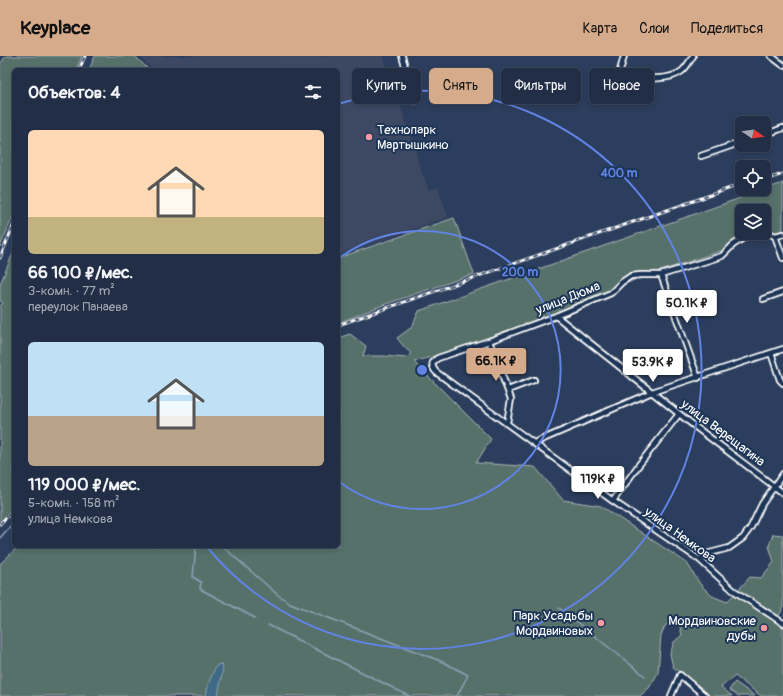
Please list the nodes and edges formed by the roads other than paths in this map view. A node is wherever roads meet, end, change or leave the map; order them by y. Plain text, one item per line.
1 (402, 56) edge
2 (624, 56) edge
3 (693, 56) edge
4 (771, 56) edge
5 (783, 65) edge
6 (405, 68) edge
7 (783, 128) edge
8 (771, 132) edge
9 (735, 144) edge
10 (701, 156) dead end
11 (771, 234) edge
12 (783, 234) edge
13 (775, 236) junction
14 (740, 240) edge
15 (783, 258) edge
16 (661, 276) junction
17 (783, 292) edge
18 (763, 299) dead end
19 (556, 316) junction
20 (489, 341) junction
21 (783, 349) edge
22 (771, 353) junction
23 (432, 364) joint
24 (698, 378) junction
25 (534, 380) dead end
26 (783, 383) edge
27 (508, 390) junction
28 (652, 392) junction
29 (679, 414) junction
30 (507, 423) junction
31 (534, 442) junction
32 (783, 474) edge
33 (774, 486) junction
34 (783, 492) edge
35 (613, 501) junction
36 (700, 560) junction
37 (783, 623) edge
38 (671, 696) edge
39 (705, 696) edge

1 - 6 street
2 - 3 street
4 - 5 street
7 - 8 street
9 - 10 street
11 - 13 street
12 - 13 street
13 - 15 street
14 - 16 street, улица Дюма
16 - 19 street, улица Дюма
16 - 24 street
17 - 18 street
19 - 20 street, улица Дюма
19 - 28 street, улица Верещагина
20 - 23 street, улица Дюма
20 - 27 street
21 - 22 street
22 - 24 street
22 - 26 street
23 - 30 street, улица Немкова
24 - 28 street
25 - 27 street
27 - 30 street
28 - 29 street, улица Верещагина
28 - 31 street
29 - 33 street, улица Верещагина
29 - 35 street
30 - 31 street, улица Немкова
31 - 35 street, улица Немкова
32 - 33 street
33 - 34 street, улица Верещагина
33 - 36 street
35 - 36 street, улица Немкова
36 - 37 street, улица Немкова
38 - 39 street

